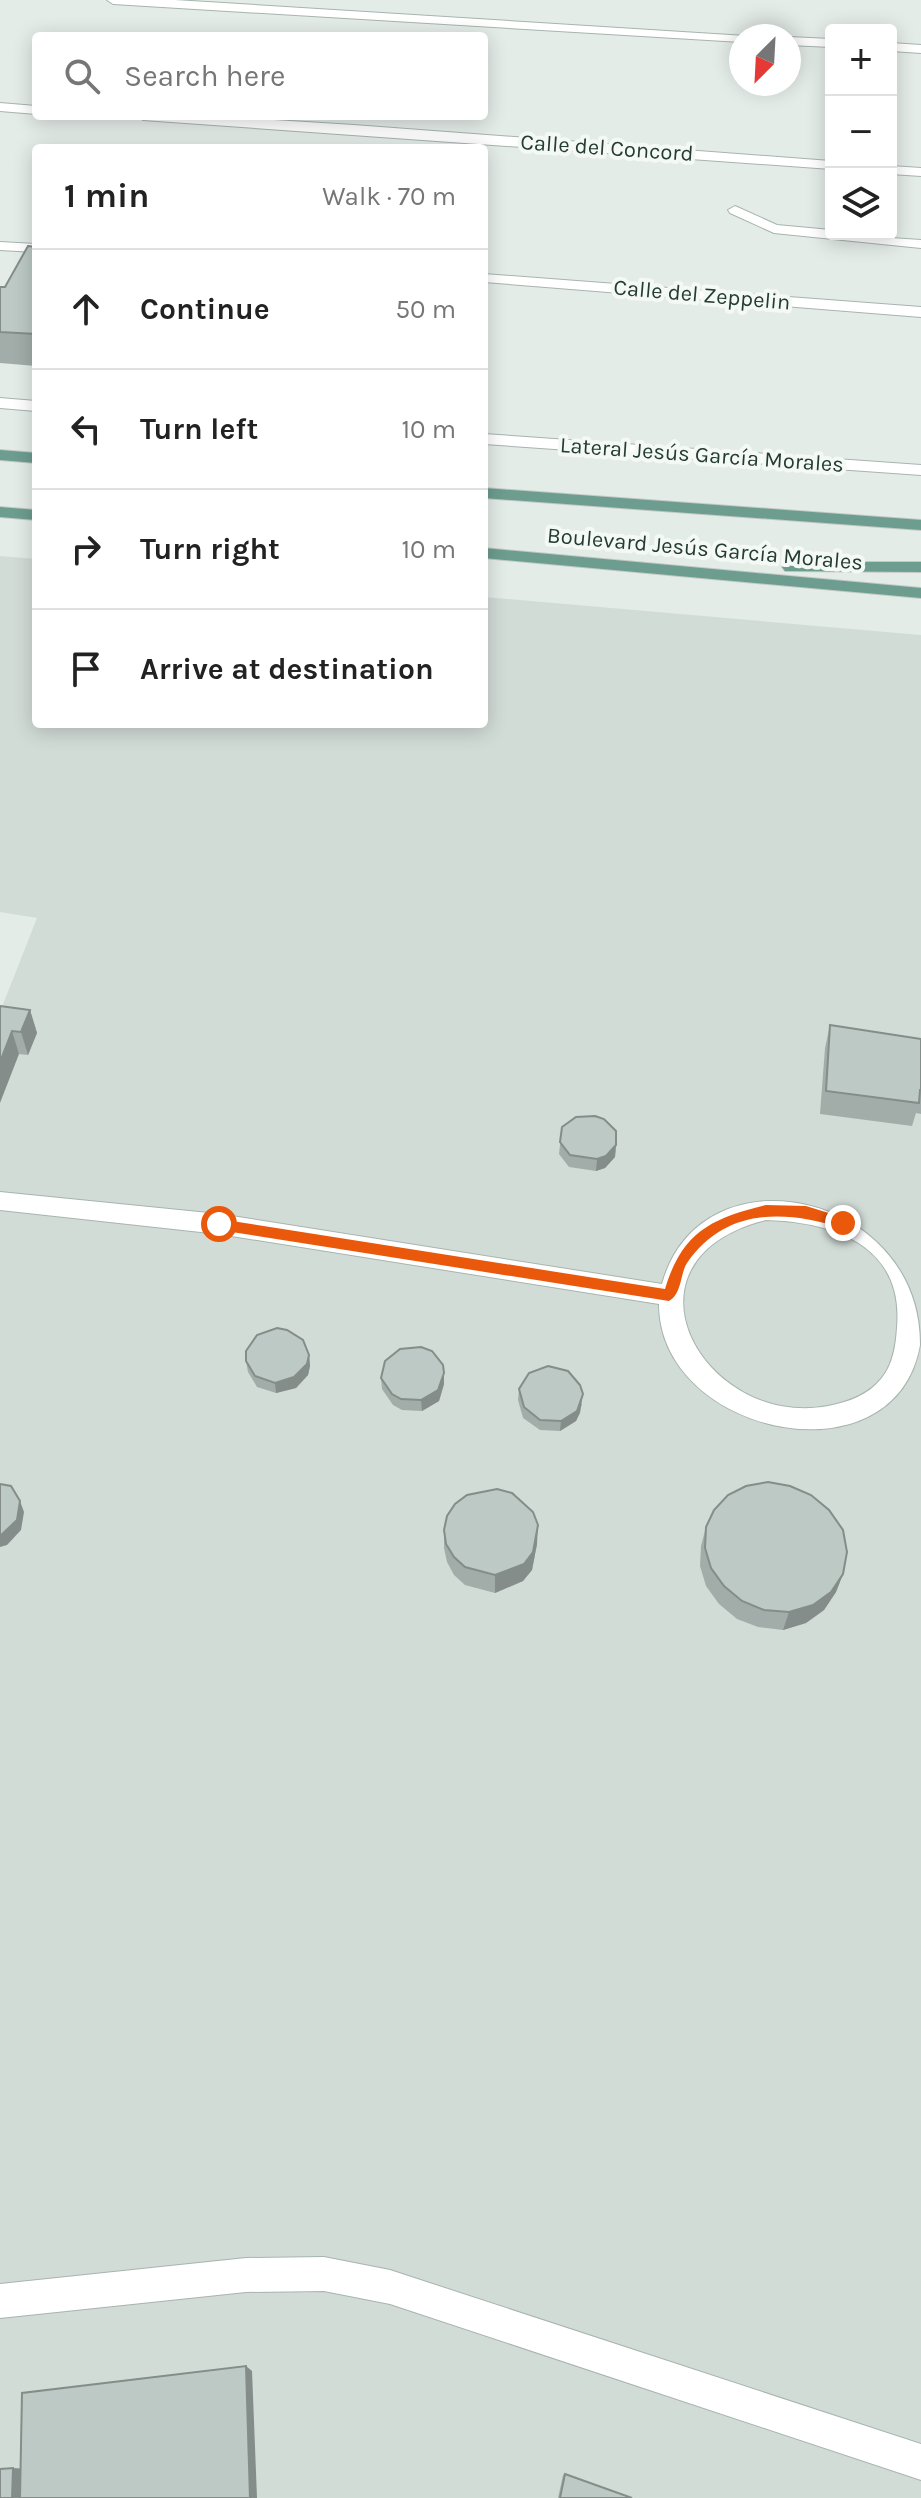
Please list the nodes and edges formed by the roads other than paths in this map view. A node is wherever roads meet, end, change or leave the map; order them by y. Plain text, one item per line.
1 (113, 0) edge
2 (406, 0) edge
3 (400, 16) junction
4 (394, 32) edge
5 (729, 37) edge
6 (801, 42) edge
7 (825, 43) edge
8 (897, 47) edge
9 (921, 49) edge
10 (0, 107) edge
11 (32, 110) edge
12 (286, 120) edge
13 (357, 122) edge
14 (350, 144) edge
15 (825, 164) edge
16 (897, 170) edge
17 (921, 172) edge
18 (735, 210) dead end
19 (921, 244) edge
20 (0, 246) edge
21 (32, 248) edge
22 (488, 278) edge
23 (921, 312) edge
24 (0, 403) edge
25 (32, 406) edge
26 (488, 439) edge
27 (0, 455) edge
28 (32, 458) edge
29 (921, 470) edge
30 (488, 493) edge
31 (0, 512) edge
32 (32, 515) edge
33 (921, 525) edge
34 (488, 553) edge
35 (649, 567) junction
36 (921, 567) edge
37 (921, 593) edge
38 (0, 1201) edge
39 (669, 1295) junction
40 (0, 2301) edge
41 (921, 2462) edge

1 - 3 street
2 - 3 street
3 - 4 street
3 - 5 street
6 - 7 street
8 - 9 street
10 - 11 street
12 - 13 street, Calle del Concord
13 - 14 street
13 - 15 street, Calle del Concord
16 - 17 street
18 - 19 street
20 - 21 street
22 - 23 street, Calle del Zeppelin
24 - 25 street
26 - 29 street, Lateral Jesús García Morales
27 - 28 main road
30 - 33 main road, Boulevard Jesús García Morales
31 - 32 main road
34 - 35 main road, Boulevard Jesús García Morales
35 - 36 main road
35 - 37 main road, Boulevard Jesús García Morales
38 - 39 street
39 - 39 street
40 - 41 street

